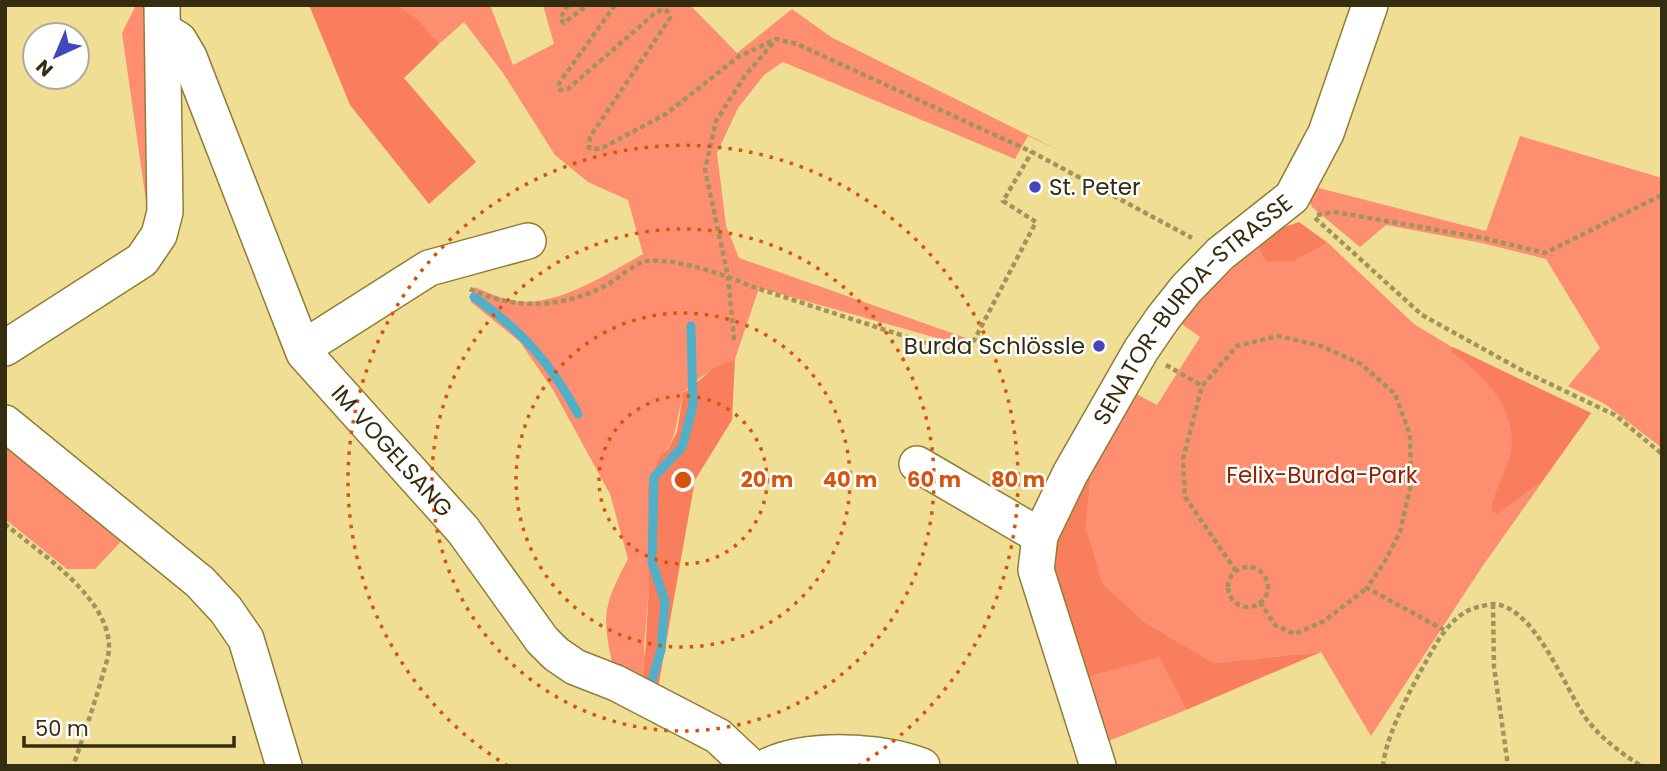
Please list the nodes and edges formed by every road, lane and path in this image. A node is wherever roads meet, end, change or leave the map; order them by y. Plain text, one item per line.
1 (568, 5) edge
2 (587, 5) edge
3 (615, 5) edge
4 (1370, 5) edge
5 (163, 18) edge
6 (776, 39) junction
7 (1032, 152) junction
8 (1662, 195) edge
9 (528, 242) dead end
10 (1220, 254) junction
11 (429, 268) junction
12 (728, 276) junction
13 (734, 340) dead end
14 (5, 348) edge
15 (303, 348) junction
16 (1141, 350) junction
17 (1202, 386) junction
18 (5, 423) edge
19 (1662, 454) edge
20 (918, 464) dead end
21 (5, 524) edge
22 (1040, 536) junction
23 (1236, 571) junction
24 (1367, 588) junction
25 (1261, 602) junction
26 (1493, 604) junction
27 (1444, 630) junction
28 (73, 766) edge
29 (284, 766) edge
30 (750, 766) edge
31 (768, 766) edge
32 (922, 766) edge
33 (1098, 766) edge
34 (1384, 766) edge
35 (1508, 766) edge
36 (1641, 766) edge

1 - 2 path
3 - 6 path
4 - 10 street, SENATOR-BURDA-STRASSE
5 - 14 street, IM VOGELSANG
5 - 15 street, IM VOGELSANG
6 - 7 path
6 - 12 path
7 - 10 path
7 - 12 path
8 - 19 path
9 - 11 street
10 - 16 street, SENATOR-BURDA-STRASSE
11 - 12 path
11 - 15 street
12 - 13 path
15 - 30 street, IM VOGELSANG
16 - 17 path
16 - 22 street, SENATOR-BURDA-STRASSE
17 - 23 path
17 - 24 path
18 - 29 street
20 - 22 street
21 - 28 path
22 - 33 street, SENATOR-BURDA-STRASSE
23 - 25 path
23 - 25 path
24 - 25 path
24 - 27 path
26 - 27 path
26 - 35 path
26 - 36 path
27 - 34 path
31 - 32 street

